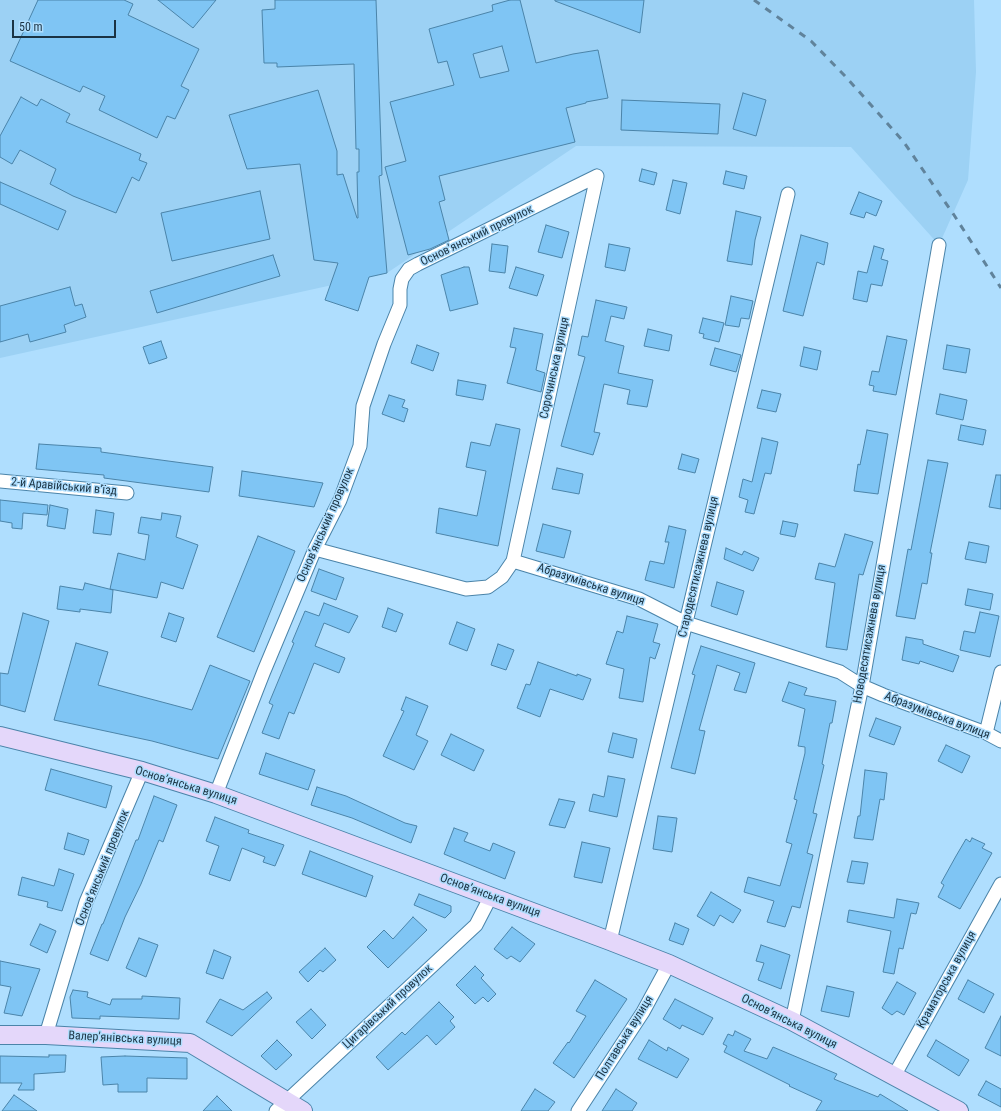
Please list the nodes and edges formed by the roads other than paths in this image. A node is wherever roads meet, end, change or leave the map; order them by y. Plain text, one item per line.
1 (597, 176) joint
2 (788, 194) dead end
3 (939, 245) dead end
4 (0, 481) edge
5 (127, 492) dead end
6 (315, 549) junction
7 (513, 561) junction
8 (686, 623) junction
9 (1001, 672) edge
10 (862, 686) junction
11 (986, 733) junction
12 (0, 736) edge
13 (1001, 741) edge
14 (142, 772) junction
15 (216, 794) junction
16 (1001, 884) edge
17 (491, 896) junction
18 (610, 941) junction
19 (669, 964) junction
20 (792, 1021) junction
21 (0, 1035) edge
22 (46, 1035) junction
23 (894, 1076) junction
24 (281, 1106) edge
25 (303, 1111) edge
26 (578, 1111) edge
27 (959, 1111) edge

1 - 6 street, Основ’янський провулок
1 - 7 street, Сорочинська вулиця
2 - 8 street, Стародесятисажнева вулиця
3 - 10 street, Новодесятисажнева вулиця
4 - 5 street, 2-й Аравійський в’їзд
6 - 7 street
6 - 15 street, Основ’янський провулок
7 - 8 street, Абразумівська вулиця
8 - 10 street, Абразумівська вулиця
8 - 18 street, Стародесятисажнева вулиця
9 - 11 street
10 - 11 street, Абразумівська вулиця
10 - 20 street, Новодесятисажнева вулиця
11 - 13 street, Абразумівська вулиця
12 - 14 street, Основ’янська вулиця
14 - 15 street, Основ’янська вулиця
14 - 22 street, Основ’янський провулок
15 - 17 street, Основ’янська вулиця
16 - 23 street, Краматорська вулиця
17 - 18 street, Основ’янська вулиця
17 - 24 street, Цигарівський провулок
18 - 19 street, Основ’янська вулиця
19 - 20 street, Основ’янська вулиця
19 - 26 street, Полтавська вулиця
20 - 23 street, Основ’янська вулиця
21 - 22 street, Валер’янівська вулиця
22 - 24 street, Валер’янівська вулиця
23 - 27 street, Основ’янська вулиця
24 - 25 street, Валер’янівська вулиця

